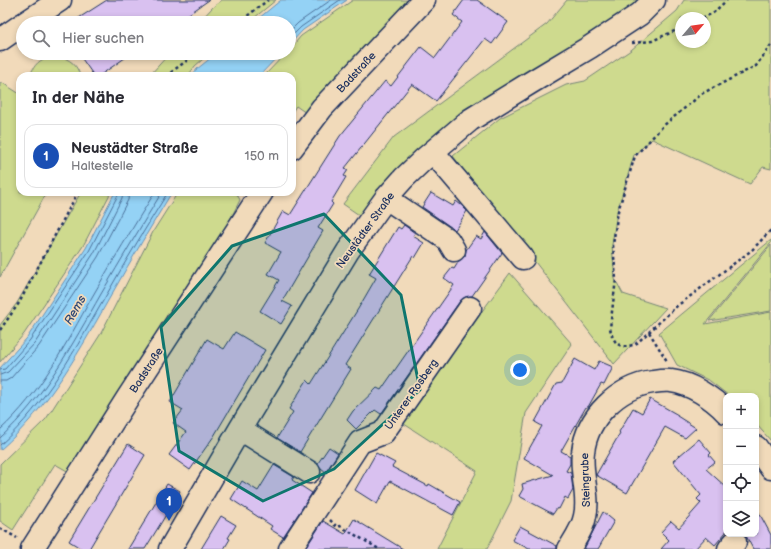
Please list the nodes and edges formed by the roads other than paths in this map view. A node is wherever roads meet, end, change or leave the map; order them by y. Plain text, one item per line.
1 (60, 0) edge
2 (424, 0) edge
3 (654, 0) edge
4 (36, 16) edge
5 (16, 29) edge
6 (0, 40) edge
7 (296, 143) edge
8 (433, 152) junction
9 (259, 196) edge
10 (386, 198) junction
11 (454, 250) dead end
12 (523, 258) dead end
13 (470, 308) dead end
14 (723, 409) edge
15 (240, 429) junction
16 (759, 451) edge
17 (771, 468) edge
18 (310, 472) dead end
19 (32, 549) edge
20 (170, 549) edge
21 (290, 549) edge
22 (569, 549) edge

1 - 4 street
2 - 7 street, Badstraße
3 - 8 street, Neustädter Straße
5 - 6 street
8 - 10 street, Neustädter Straße
8 - 12 street
9 - 19 street, Badstraße
10 - 11 street
10 - 15 street, Neustädter Straße
13 - 21 street, Unterer Rosberg
14 - 22 street, Steingrube
15 - 18 street
15 - 20 street, Neustädter Straße
16 - 17 street

